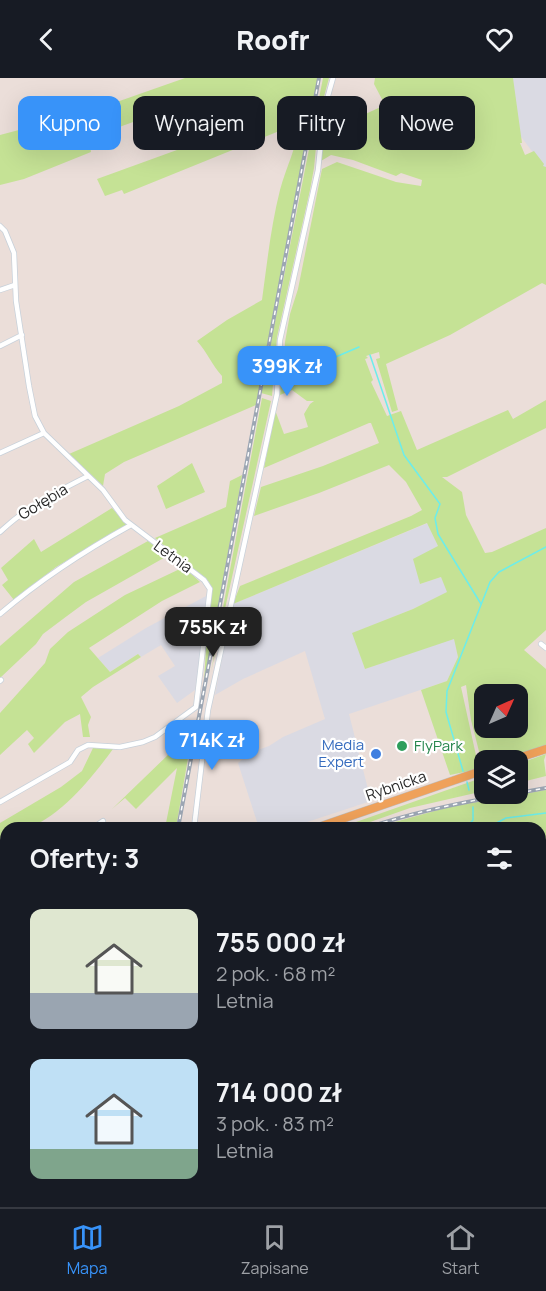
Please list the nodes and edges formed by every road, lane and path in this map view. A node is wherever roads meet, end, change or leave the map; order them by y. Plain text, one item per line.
1 (333, 78) edge
2 (0, 226) edge
3 (15, 285) junction
4 (0, 290) edge
5 (22, 335) junction
6 (0, 346) edge
7 (44, 434) junction
8 (0, 453) edge
9 (88, 476) junction
10 (131, 525) junction
11 (0, 532) edge
12 (0, 614) edge
13 (541, 644) dead end
14 (546, 648) edge
15 (196, 707) junction
16 (208, 710) junction
17 (546, 749) edge
18 (528, 755) edge
19 (474, 773) edge
20 (0, 802) edge
21 (195, 822) edge
22 (333, 822) edge

1 - 16 street
2 - 3 street, Letnia
3 - 4 street
3 - 5 street, Letnia
5 - 6 street
5 - 7 street, Letnia
7 - 8 street
7 - 9 street, Letnia
9 - 10 street, Letnia
9 - 11 street, Gołębia
10 - 12 street
10 - 15 street, Letnia
13 - 14 street
15 - 16 street
15 - 20 street
16 - 21 street
17 - 18 main road
19 - 22 main road, Rybnicka

